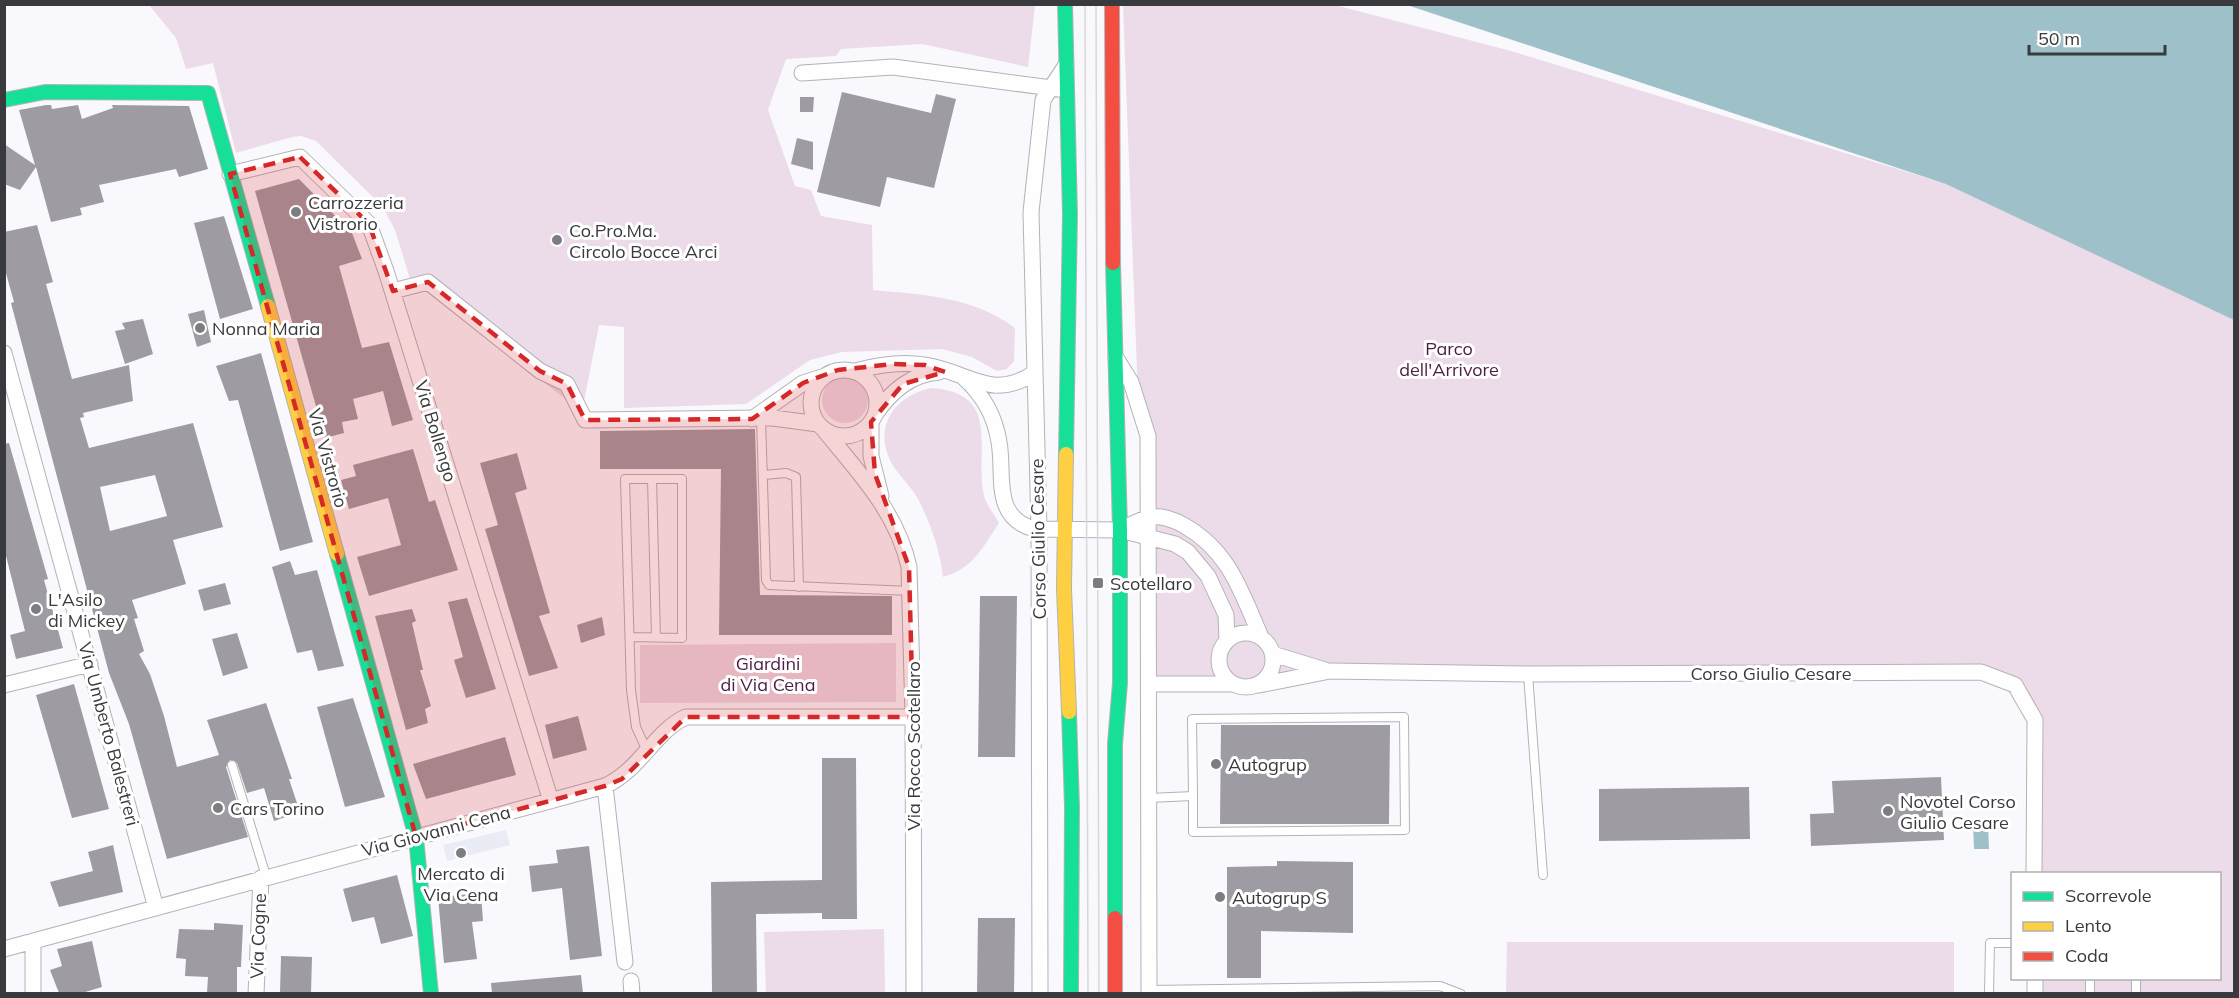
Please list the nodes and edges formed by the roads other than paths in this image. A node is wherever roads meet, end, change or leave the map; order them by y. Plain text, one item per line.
1 (1065, 4) edge
2 (1112, 4) edge
3 (1068, 62) junction
4 (802, 73) dead end
5 (1051, 88) junction
6 (1068, 90) junction
7 (4, 100) edge
8 (230, 174) junction
9 (393, 291) junction
10 (4, 353) edge
11 (1114, 355) junction
12 (855, 371) junction
13 (945, 372) junction
14 (1034, 373) junction
15 (822, 377) junction
16 (964, 378) junction
17 (873, 418) junction
18 (757, 419) junction
19 (821, 427) junction
20 (764, 475) junction
21 (652, 479) junction
22 (884, 505) junction
23 (1149, 517) junction
24 (1040, 529) junction
25 (1065, 529) junction
26 (1120, 530) junction
27 (1149, 537) junction
28 (799, 588) junction
29 (911, 591) junction
30 (630, 637) junction
31 (656, 637) junction
32 (1260, 637) junction
33 (1227, 640) junction
34 (1273, 654) junction
35 (90, 664) junction
36 (1330, 671) junction
37 (1528, 674) junction
38 (1149, 684) junction
39 (1232, 684) junction
40 (4, 685) edge
41 (1259, 685) junction
42 (913, 717) junction
43 (648, 752) junction
44 (232, 765) dead end
45 (604, 786) junction
46 (1193, 796) junction
47 (1149, 798) junction
48 (551, 801) junction
49 (416, 837) junction
50 (2034, 872) edge
51 (1543, 875) dead end
52 (264, 877) junction
53 (156, 908) junction
54 (33, 941) junction
55 (2011, 943) edge
56 (4, 949) edge
57 (625, 962) dead end
58 (1149, 992) edge
59 (33, 993) edge
60 (256, 993) edge
61 (431, 993) edge
62 (914, 993) edge
63 (1040, 993) edge
64 (1071, 993) edge
65 (1115, 993) edge
66 (1461, 993) edge
67 (1989, 993) edge

1 - 3 main road, Corso Giulio Cesare
2 - 11 main road
3 - 5 street, Corso Giulio Cesare
3 - 6 main road, Corso Giulio Cesare
4 - 5 street
5 - 6 street
5 - 14 street, Corso Giulio Cesare
6 - 25 main road, Corso Giulio Cesare
7 - 8 main road, Via Vistrorio
8 - 9 street, Via Bollengo
8 - 49 main road, Via Vistrorio
9 - 18 street
9 - 48 street, Via Bollengo
10 - 35 street, Via Umberto Balestreri
11 - 23 street
11 - 26 main road
12 - 13 street
12 - 15 street
12 - 17 street
13 - 16 street
13 - 17 street
14 - 16 street
14 - 24 street, Corso Giulio Cesare
15 - 18 street
15 - 19 street
16 - 24 street
17 - 19 street
17 - 22 street, Via Rocco Scotellaro
18 - 19 street
18 - 20 lane
19 - 22 street, Via Rocco Scotellaro
20 - 28 lane
20 - 28 lane
21 - 30 lane
21 - 31 lane
21 - 31 lane
22 - 29 street, Via Rocco Scotellaro
23 - 26 street
23 - 27 street
23 - 32 street
24 - 25 street
24 - 63 street, Corso Giulio Cesare
25 - 26 street
25 - 64 main road, Corso Giulio Cesare
26 - 27 street
26 - 65 main road
27 - 33 street
27 - 38 street
28 - 29 lane
29 - 42 street, Via Rocco Scotellaro
30 - 31 lane
30 - 43 lane
32 - 33 street
32 - 34 street
33 - 39 street
34 - 36 street, Corso Giulio Cesare
34 - 41 street
35 - 40 street
35 - 53 street, Via Umberto Balestreri
36 - 37 street, Corso Giulio Cesare
36 - 41 street, Corso Giulio Cesare
37 - 50 street, Corso Giulio Cesare
37 - 51 lane
38 - 39 street
38 - 47 street
39 - 41 street
42 - 43 street, Via Giovanni Cena
42 - 62 street, Via Rocco Scotellaro
43 - 45 street, Via Giovanni Cena
44 - 52 lane
45 - 48 street, Via Giovanni Cena
45 - 57 street
46 - 46 lane
46 - 47 lane
47 - 58 street
48 - 49 street, Via Giovanni Cena
49 - 52 street, Via Giovanni Cena
49 - 61 main road, Via Vistrorio
52 - 53 street, Via Giovanni Cena
52 - 60 street, Via Cogne
53 - 54 street, Via Giovanni Cena
54 - 56 street, Via Giovanni Cena
54 - 59 street
55 - 67 lane
58 - 66 lane

